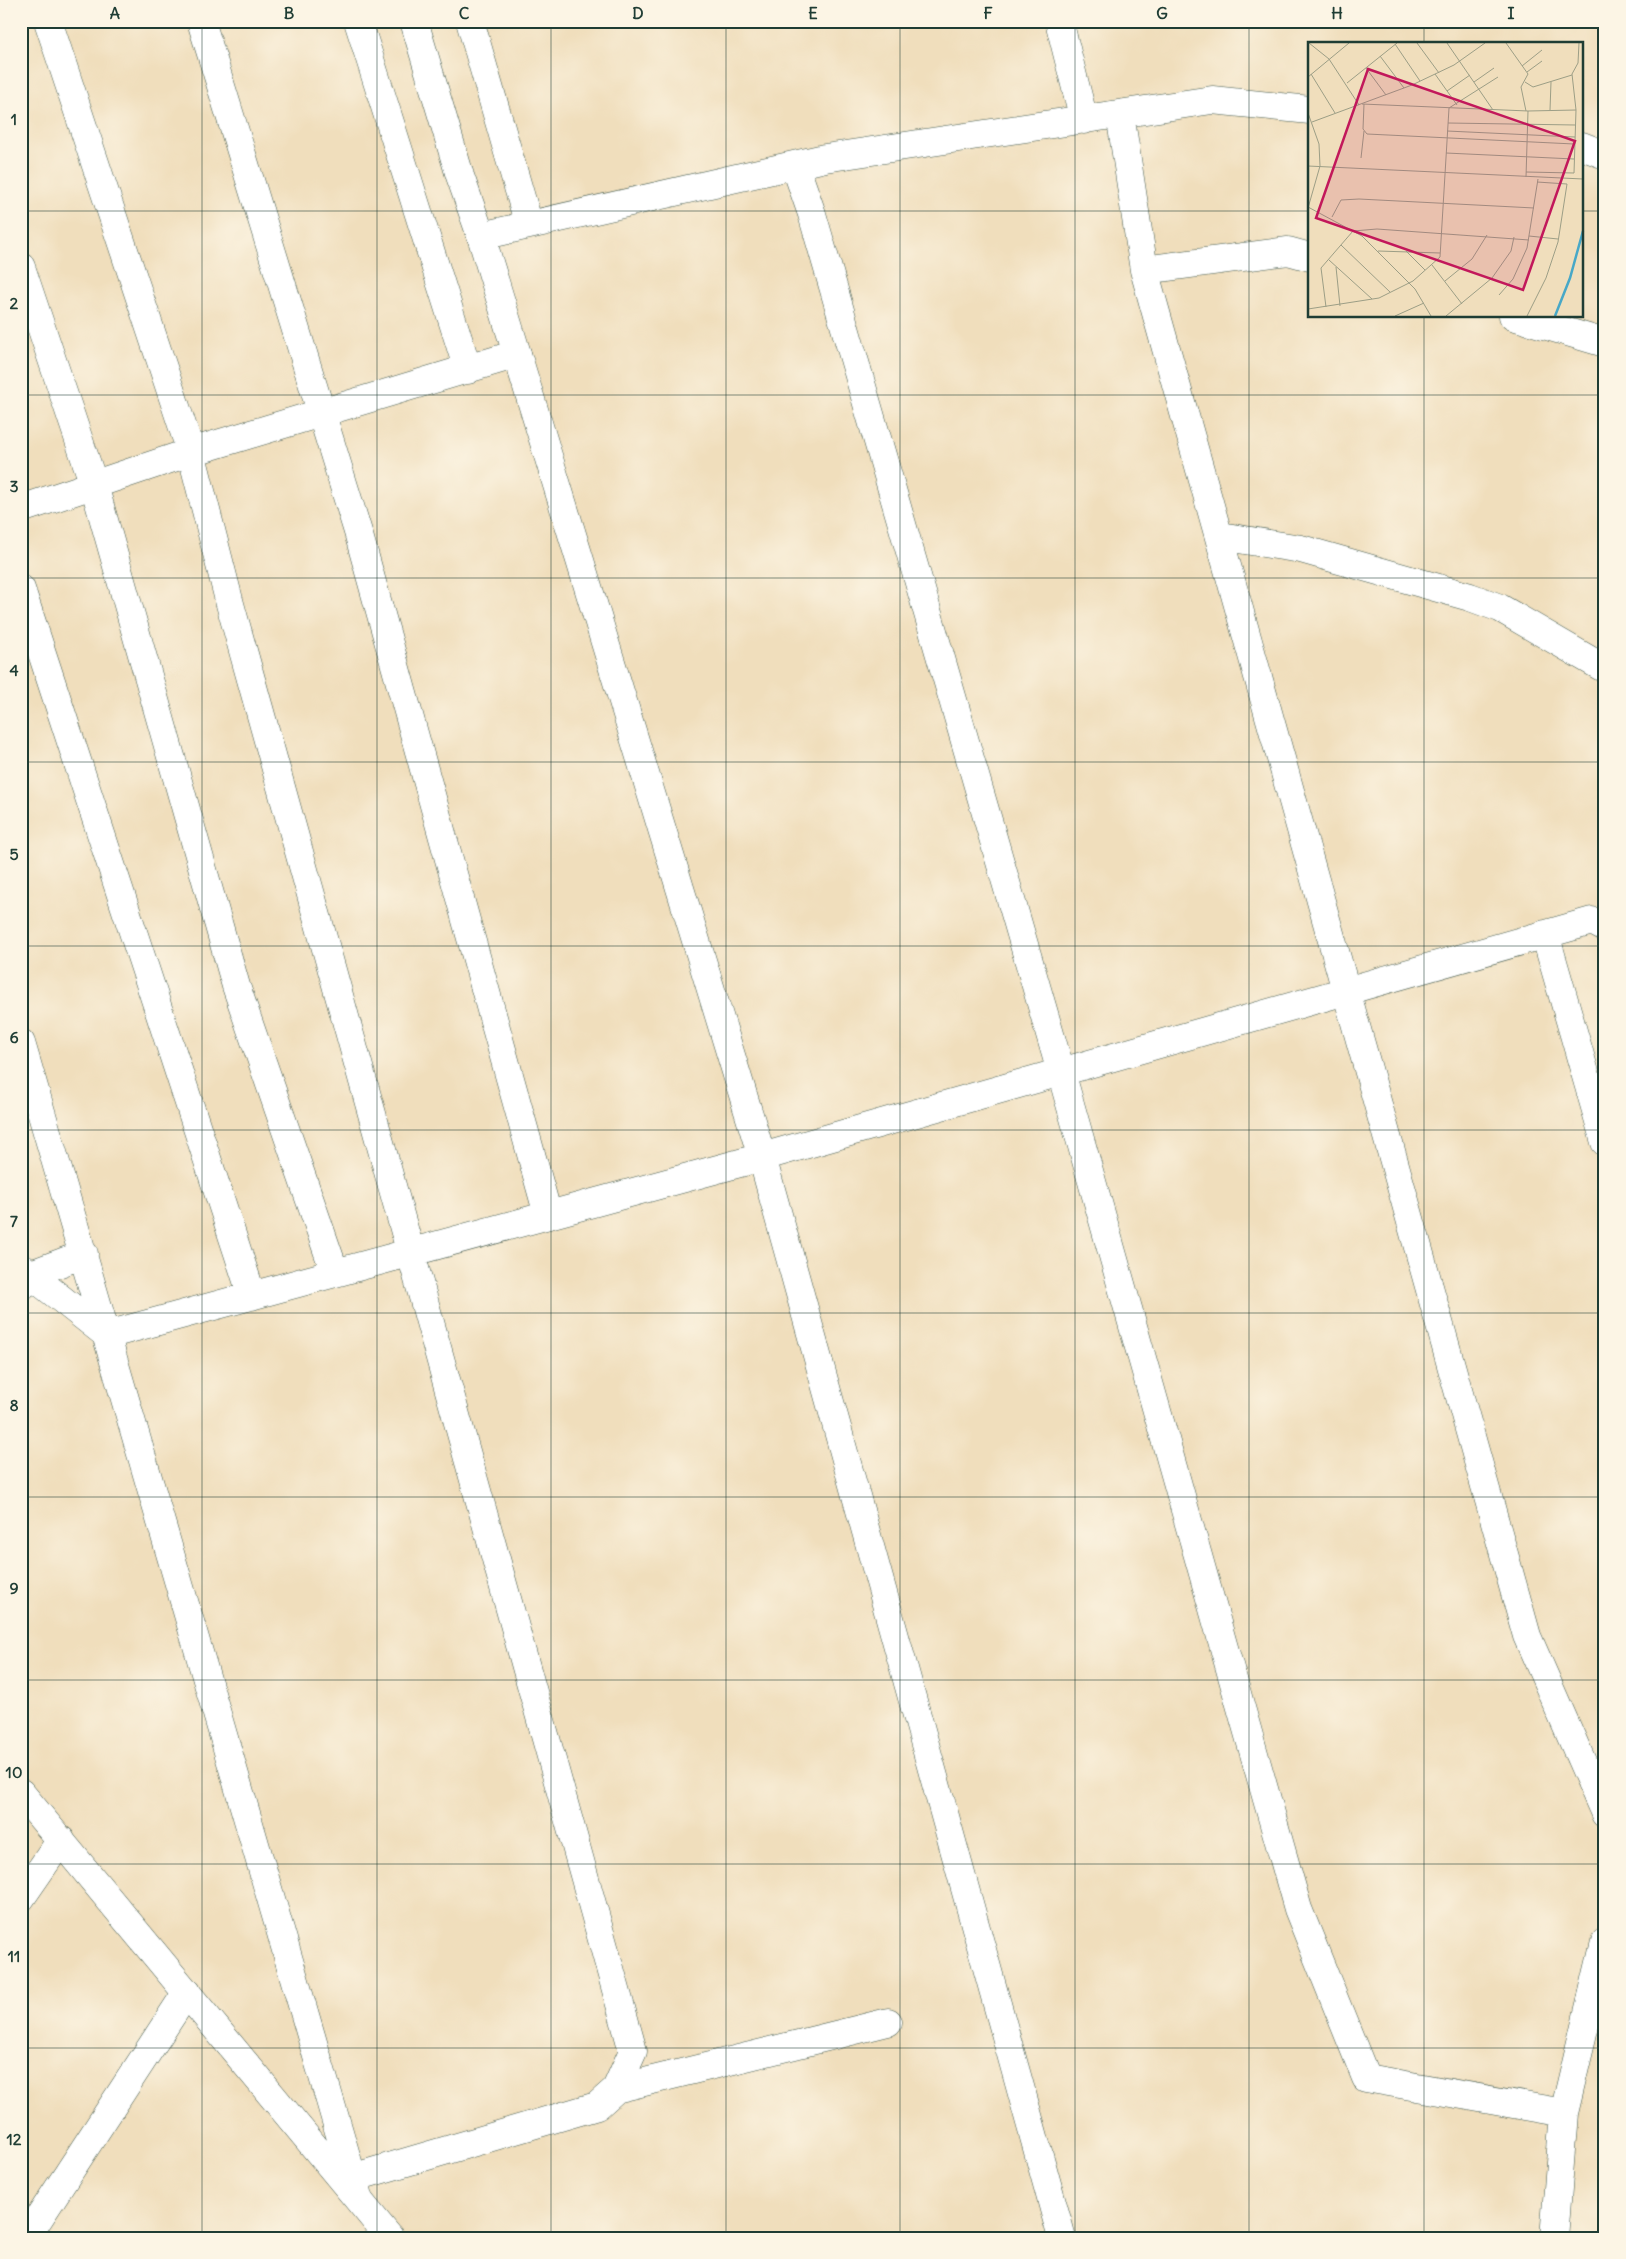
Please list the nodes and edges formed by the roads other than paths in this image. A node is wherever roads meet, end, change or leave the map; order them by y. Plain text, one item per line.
1 (48, 21) edge
2 (201, 21) edge
3 (358, 21) edge
4 (414, 21) edge
5 (470, 21) edge
6 (1059, 21) edge
7 (1308, 110) edge
8 (1120, 114) junction
9 (1084, 120) junction
10 (1584, 147) edge
11 (1605, 155) edge
12 (795, 165) junction
13 (529, 225) junction
14 (481, 236) junction
15 (1308, 256) edge
16 (21, 267) edge
17 (1144, 270) junction
18 (1520, 318) edge
19 (1605, 344) edge
20 (517, 354) junction
21 (468, 370) junction
22 (321, 413) junction
23 (191, 452) junction
24 (94, 486) junction
25 (21, 509) edge
26 (1220, 536) junction
27 (21, 589) edge
28 (1605, 669) edge
29 (1605, 928) edge
30 (1544, 934) junction
31 (1346, 990) junction
32 (21, 1043) edge
33 (1061, 1072) junction
34 (1605, 1142) edge
35 (762, 1157) junction
36 (548, 1215) junction
37 (412, 1252) junction
38 (84, 1254) junction
39 (335, 1273) junction
40 (24, 1276) edge
41 (252, 1296) junction
42 (107, 1335) junction
43 (21, 1793) edge
44 (1605, 1814) edge
45 (60, 1840) junction
46 (21, 1898) edge
47 (1605, 1942) edge
48 (187, 1992) junction
49 (888, 2022) dead end
50 (616, 2089) junction
51 (1564, 2113) junction
52 (356, 2189) junction
53 (378, 2233) edge
54 (26, 2238) edge
55 (1062, 2238) edge
56 (1554, 2238) edge

1 - 23 street
2 - 22 street
3 - 21 street
4 - 14 street
5 - 13 street
6 - 9 street
7 - 8 street
8 - 9 street
8 - 17 street
9 - 12 street
10 - 11 street
12 - 13 street
12 - 33 street
13 - 14 street
14 - 20 street
15 - 17 street
16 - 24 street
17 - 26 street
18 - 19 street
20 - 21 street
20 - 35 street
21 - 22 street
22 - 23 street
22 - 36 street
23 - 24 street
23 - 37 street
24 - 25 street
24 - 39 street
26 - 28 street
26 - 31 street
27 - 41 street
29 - 30 street
30 - 31 street
30 - 34 street
31 - 33 street
31 - 44 street
32 - 38 street
33 - 35 street
33 - 51 street
35 - 36 street
35 - 55 street
36 - 37 street
37 - 39 street
37 - 50 street
38 - 40 street
38 - 42 street
39 - 41 street
40 - 42 street
41 - 42 street
42 - 52 street
43 - 45 street
45 - 46 street
45 - 48 street
47 - 51 street
48 - 52 street
48 - 54 street
49 - 50 street
50 - 52 street
51 - 56 street
52 - 53 street

